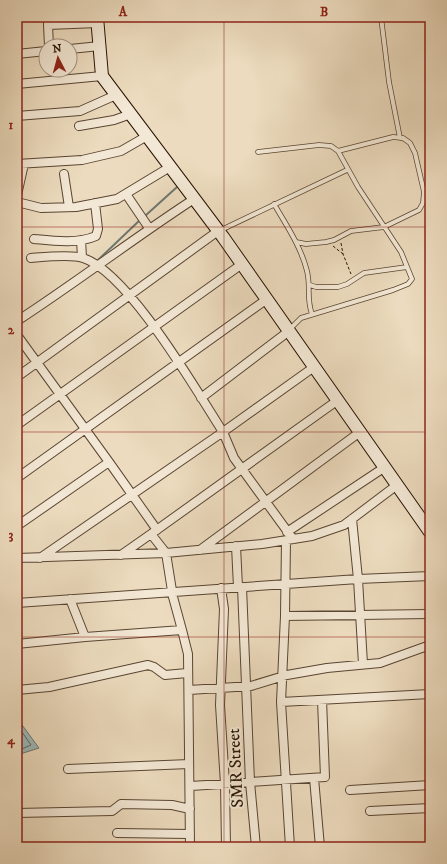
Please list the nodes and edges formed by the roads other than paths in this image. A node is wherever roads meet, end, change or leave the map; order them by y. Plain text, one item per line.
1 (381, 17) edge
2 (97, 20) edge
3 (48, 21) edge
4 (49, 38) edge
5 (100, 46) junction
6 (78, 48) edge
7 (38, 52) edge
8 (17, 54) edge
9 (102, 76) junction
10 (17, 84) edge
11 (116, 95) junction
12 (131, 114) junction
13 (17, 116) edge
14 (79, 126) dead end
15 (147, 136) junction
16 (400, 138) junction
17 (338, 151) junction
18 (258, 152) dead end
19 (20, 164) edge
20 (170, 167) junction
21 (348, 170) junction
22 (64, 174) dead end
23 (126, 194) junction
24 (17, 195) edge
25 (194, 199) junction
26 (17, 202) edge
27 (95, 203) junction
28 (274, 204) junction
29 (69, 207) junction
30 (145, 222) junction
31 (384, 227) junction
32 (218, 231) junction
33 (34, 239) dead end
34 (81, 240) junction
35 (296, 242) junction
36 (82, 257) junction
37 (31, 258) dead end
38 (242, 264) junction
39 (98, 265) junction
40 (407, 267) junction
41 (310, 285) junction
42 (130, 295) junction
43 (267, 299) junction
44 (312, 314) junction
45 (17, 321) edge
46 (153, 327) junction
47 (289, 331) junction
48 (17, 335) edge
49 (179, 362) junction
50 (37, 363) junction
51 (314, 367) junction
52 (17, 377) edge
53 (59, 394) junction
54 (201, 398) junction
55 (338, 400) junction
56 (17, 425) edge
57 (84, 430) junction
58 (223, 432) junction
59 (360, 432) junction
60 (109, 462) junction
61 (385, 467) junction
62 (242, 469) junction
63 (17, 478) edge
64 (397, 485) junction
65 (132, 495) junction
66 (266, 501) junction
67 (352, 519) junction
68 (17, 526) edge
69 (154, 532) junction
70 (430, 532) edge
71 (289, 537) junction
72 (236, 546) junction
73 (200, 550) junction
74 (166, 554) junction
75 (121, 555) junction
76 (17, 558) edge
77 (40, 558) junction
78 (430, 576) edge
79 (358, 579) junction
80 (286, 584) junction
81 (240, 587) junction
82 (221, 588) junction
83 (172, 591) junction
84 (70, 599) junction
85 (17, 604) edge
86 (430, 614) edge
87 (285, 616) junction
88 (359, 616) junction
89 (182, 630) junction
90 (85, 637) junction
91 (17, 644) edge
92 (430, 644) edge
93 (363, 664) junction
94 (188, 673) junction
95 (283, 676) junction
96 (246, 686) junction
97 (220, 688) junction
98 (17, 690) edge
99 (189, 690) junction
100 (430, 694) edge
101 (322, 700) junction
102 (281, 702) junction
103 (189, 764) junction
104 (68, 769) dead end
105 (314, 778) junction
106 (285, 780) junction
107 (250, 782) junction
108 (225, 784) junction
109 (430, 785) edge
110 (190, 786) junction
111 (350, 790) dead end
112 (430, 808) edge
113 (190, 809) junction
114 (370, 811) dead end
115 (17, 813) edge
116 (117, 833) dead end
117 (190, 834) junction
118 (190, 847) edge
119 (226, 847) edge
120 (256, 847) edge
121 (290, 847) edge
122 (320, 847) edge

1 - 16 lane
2 - 3 street
2 - 5 main road
3 - 4 street
5 - 6 street
5 - 9 main road
7 - 8 street
9 - 10 street
9 - 11 main road
11 - 12 main road
11 - 13 street
12 - 14 street
12 - 15 main road
15 - 19 street
15 - 20 main road
16 - 17 lane
16 - 31 lane
17 - 18 lane
17 - 21 lane
19 - 24 street
20 - 23 street
20 - 25 main road
21 - 28 lane
21 - 31 lane
22 - 29 street
23 - 27 street
23 - 30 street
25 - 30 street
25 - 32 main road
26 - 29 street
27 - 29 street
27 - 34 street
28 - 32 lane
28 - 35 lane
30 - 39 street
31 - 35 lane
31 - 40 lane
32 - 38 main road
32 - 42 street
33 - 34 street
34 - 36 street
35 - 41 lane
36 - 37 street
36 - 39 street
38 - 43 main road
38 - 46 street
39 - 42 street
39 - 45 street
40 - 41 lane
40 - 44 lane
41 - 44 lane
42 - 46 street
42 - 50 street
43 - 47 main road
43 - 49 street
44 - 47 lane
46 - 49 street
46 - 53 street
47 - 51 main road
47 - 54 street
48 - 50 street
49 - 54 street
49 - 57 street
50 - 52 street
50 - 53 street
51 - 55 main road
51 - 58 street
53 - 56 street
53 - 57 street
54 - 58 street
55 - 59 main road
55 - 62 street
57 - 60 street
57 - 63 street
58 - 62 street
58 - 65 street
59 - 61 main road
59 - 66 street
60 - 65 street
60 - 68 street
61 - 64 main road
61 - 71 street
62 - 66 street
62 - 69 street
64 - 67 street
64 - 70 main road
65 - 69 street
65 - 77 street
66 - 71 street
66 - 73 street
67 - 71 street
67 - 79 street
69 - 74 street
69 - 75 street
71 - 72 street
71 - 80 street
72 - 73 street
72 - 81 street, SMR Street
73 - 74 street
74 - 75 street
74 - 83 street
75 - 77 street
76 - 77 street
78 - 79 street
79 - 80 street
79 - 88 street
80 - 81 street
80 - 87 street
81 - 82 street
81 - 96 street, SMR Street
82 - 83 street
82 - 97 street
83 - 84 street
83 - 89 street
84 - 85 street
84 - 90 street
86 - 88 street
87 - 88 street
87 - 95 street
88 - 93 street
89 - 90 street
89 - 94 street
90 - 91 street
92 - 93 street
93 - 95 street
94 - 98 street
94 - 99 street
95 - 96 street
95 - 102 street
96 - 97 street
96 - 107 street, SMR Street
97 - 99 street
97 - 108 street
99 - 103 street
100 - 101 street
101 - 102 street
101 - 105 street
102 - 106 street
103 - 104 street
103 - 110 street
105 - 106 street
105 - 122 street
106 - 107 street
106 - 121 street
107 - 108 street
107 - 120 street, SMR Street
108 - 110 street
108 - 119 street
109 - 111 street
110 - 113 street
112 - 114 street
113 - 115 street
113 - 117 street
116 - 117 street
117 - 118 street

